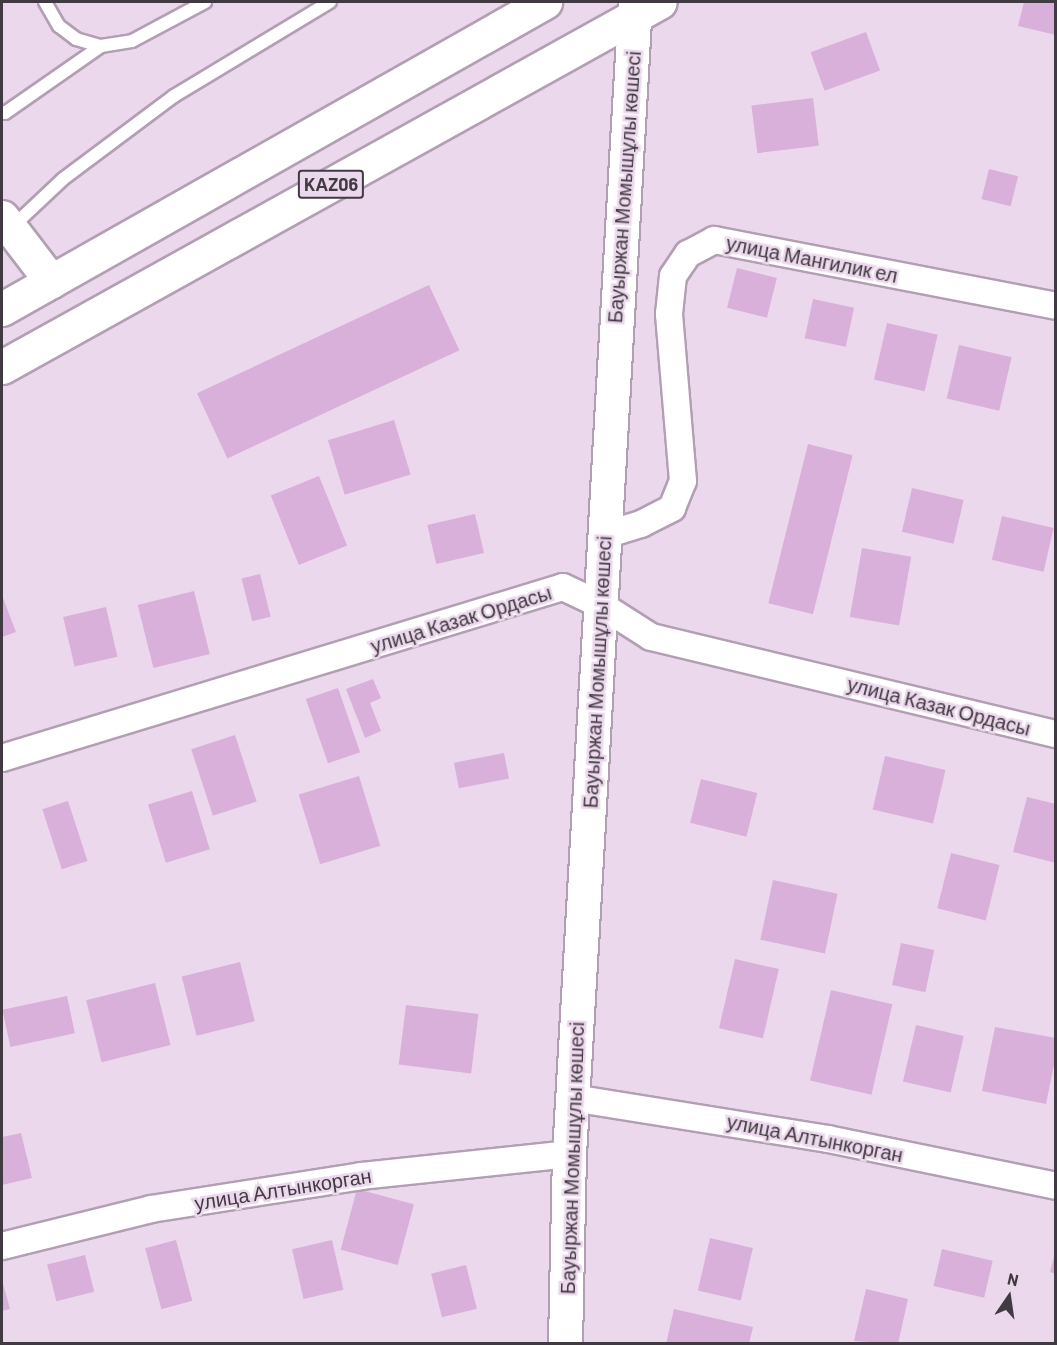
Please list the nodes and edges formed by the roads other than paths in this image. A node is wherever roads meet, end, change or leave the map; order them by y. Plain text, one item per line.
1 (45, 2) edge
2 (205, 2) edge
3 (330, 2) edge
4 (545, 2) edge
5 (643, 6) edge
6 (101, 46) junction
7 (2, 112) edge
8 (6, 223) edge
9 (51, 281) junction
10 (1056, 306) edge
11 (2, 309) edge
12 (2, 367) edge
13 (604, 535) junction
14 (601, 604) junction
15 (1056, 734) edge
16 (2, 758) edge
17 (572, 1098) junction
18 (569, 1154) junction
19 (1056, 1186) edge
20 (2, 1246) edge
21 (565, 1344) edge

1 - 6 lane
2 - 6 lane
3 - 8 lane
4 - 9 main road, KАZ06
5 - 12 main road, KАZ06
5 - 13 main road, Бауыржан Момышұлы көшесі
6 - 7 lane
8 - 9 main road
9 - 11 main road, KАZ06
10 - 13 street, улица Мангилик ел
13 - 14 main road, Бауыржан Момышұлы көшесі
14 - 15 street, улица Казак Ордасы
14 - 16 street, улица Казак Ордасы
14 - 17 main road, Бауыржан Момышұлы көшесі
17 - 18 main road, Бауыржан Момышұлы көшесі
17 - 19 street, улица Алтынкорган
18 - 20 street, улица Алтынкорган
18 - 21 main road, Бауыржан Момышұлы көшесі

